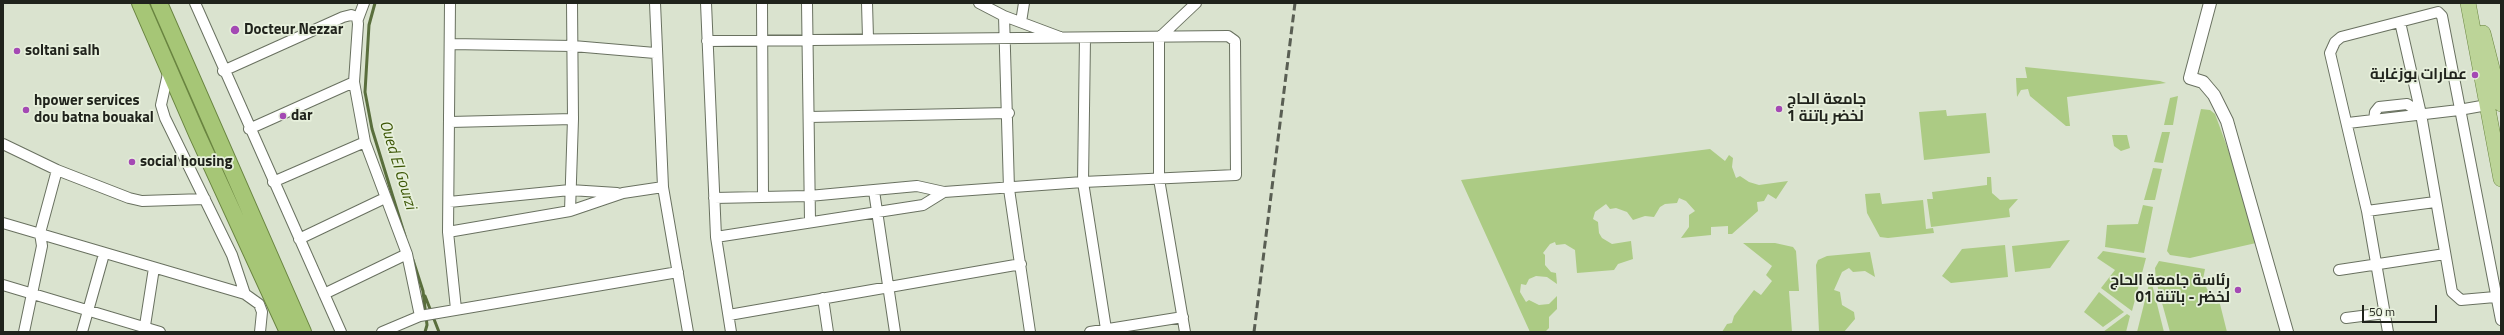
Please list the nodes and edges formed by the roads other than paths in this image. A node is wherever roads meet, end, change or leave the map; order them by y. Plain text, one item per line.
1 (140, 3) edge
2 (159, 3) edge
3 (195, 3) edge
4 (364, 3) edge
5 (450, 3) edge
6 (572, 3) edge
7 (655, 3) edge
8 (706, 3) edge
9 (762, 3) edge
10 (807, 3) edge
11 (867, 3) edge
12 (980, 3) edge
13 (1024, 3) edge
14 (1196, 3) edge
15 (2210, 3) edge
16 (2468, 3) edge
17 (2478, 3) edge
18 (1004, 16) junction
19 (358, 19) junction
20 (1021, 22) junction
21 (2400, 22) junction
22 (868, 38) junction
23 (1085, 38) junction
24 (1159, 38) junction
25 (808, 39) junction
26 (1064, 39) junction
27 (763, 40) junction
28 (1006, 40) junction
29 (707, 41) junction
30 (450, 44) junction
31 (573, 46) junction
32 (655, 53) junction
33 (169, 68) junction
34 (224, 71) junction
35 (354, 82) junction
36 (2494, 105) edge
37 (2459, 110) junction
38 (1008, 114) junction
39 (2417, 115) junction
40 (809, 117) junction
41 (574, 119) junction
42 (450, 122) junction
43 (2348, 123) junction
44 (249, 129) junction
45 (366, 142) junction
46 (3, 144) edge
47 (56, 170) junction
48 (1159, 179) junction
49 (2501, 179) edge
50 (273, 182) junction
51 (1083, 182) junction
52 (663, 187) junction
53 (1009, 189) junction
54 (570, 190) junction
55 (874, 191) junction
56 (944, 192) junction
57 (623, 193) junction
58 (809, 196) junction
59 (763, 197) junction
60 (385, 198) junction
61 (714, 198) junction
62 (206, 199) junction
63 (449, 202) junction
64 (2435, 202) junction
65 (570, 210) junction
66 (2367, 211) junction
67 (876, 212) junction
68 (810, 220) junction
69 (3, 223) edge
70 (448, 232) junction
71 (40, 234) junction
72 (716, 237) junction
73 (299, 239) junction
74 (104, 254) junction
75 (407, 254) junction
76 (2445, 254) junction
77 (1020, 264) junction
78 (2377, 265) junction
79 (154, 268) junction
80 (2339, 270) dead end
81 (678, 272) junction
82 (3, 285) edge
83 (888, 288) junction
84 (270, 292) junction
85 (31, 293) junction
86 (246, 294) junction
87 (324, 294) junction
88 (2495, 297) junction
89 (823, 298) junction
90 (259, 304) junction
91 (456, 309) junction
92 (88, 311) junction
93 (2385, 313) junction
94 (423, 315) junction
95 (729, 315) junction
96 (1182, 317) junction
97 (2346, 318) dead end
98 (2501, 320) edge
99 (145, 330) edge
100 (1106, 330) junction
101 (24, 332) edge
102 (82, 332) edge
103 (160, 332) edge
104 (260, 332) edge
105 (288, 332) edge
106 (303, 332) edge
107 (341, 332) edge
108 (382, 332) edge
109 (688, 332) edge
110 (731, 332) edge
111 (828, 332) edge
112 (895, 332) edge
113 (1030, 332) edge
114 (1090, 332) edge
115 (1185, 332) edge
116 (2287, 332) edge
117 (2388, 332) edge

1 - 33 highway
2 - 106 highway
3 - 34 street
4 - 19 street
5 - 30 street
6 - 31 street
7 - 32 street
8 - 29 street
9 - 27 street
10 - 25 street
11 - 22 street
12 - 18 street
13 - 20 street
14 - 24 street
15 - 116 street
16 - 36 main road
17 - 36 main road
18 - 20 street
18 - 28 street
19 - 34 street
19 - 35 street
20 - 26 street
21 - 37 street
21 - 39 street
21 - 43 street
22 - 25 street
22 - 28 street
23 - 24 street
23 - 26 street
23 - 51 street
24 - 48 street
24 - 48 street
25 - 27 street
25 - 40 street
26 - 28 street
27 - 29 street
27 - 59 street
28 - 38 street
29 - 61 street
30 - 31 street
30 - 42 street
31 - 32 street
31 - 41 street
32 - 52 street
33 - 62 street
33 - 84 highway
34 - 44 street
35 - 44 street
35 - 45 street
36 - 37 street
36 - 49 main road
37 - 39 street
37 - 88 street
38 - 40 street
38 - 53 street
39 - 43 street
39 - 64 street
40 - 58 street
41 - 42 street
41 - 54 street
42 - 63 street
43 - 66 street
44 - 50 street
45 - 50 street
45 - 60 street
46 - 47 street
47 - 62 street
47 - 71 street
48 - 51 street
48 - 96 street
50 - 73 street
51 - 53 street
51 - 100 street
52 - 57 street
52 - 81 street
53 - 56 street
53 - 77 street
54 - 57 street
54 - 63 street
54 - 65 street
55 - 56 street
55 - 58 street
55 - 67 street
56 - 67 street
57 - 65 street
58 - 59 street
58 - 68 street
59 - 61 street
60 - 73 street
60 - 75 street
61 - 72 street
62 - 86 street
63 - 70 street
64 - 66 street
64 - 76 street
65 - 70 street
66 - 78 street
67 - 68 street
67 - 83 street
68 - 72 street
69 - 71 street
70 - 91 street
71 - 74 street
71 - 85 street
72 - 95 street
73 - 87 street
74 - 79 street
74 - 92 street
75 - 87 street
75 - 94 street
76 - 78 street
76 - 88 street
77 - 83 street
77 - 113 street
78 - 80 street
78 - 93 street
79 - 86 street
79 - 99 street
81 - 91 street
81 - 109 street
82 - 85 street
83 - 89 street
83 - 112 street
84 - 90 street
84 - 105 highway
85 - 92 street
85 - 101 street
86 - 90 street
87 - 107 street
88 - 98 street
89 - 95 street
89 - 111 street
90 - 104 street
91 - 94 street
92 - 99 street
92 - 102 street
93 - 97 street
93 - 117 street
94 - 108 street
95 - 110 street
96 - 100 street
96 - 115 street
99 - 103 street
100 - 114 street

